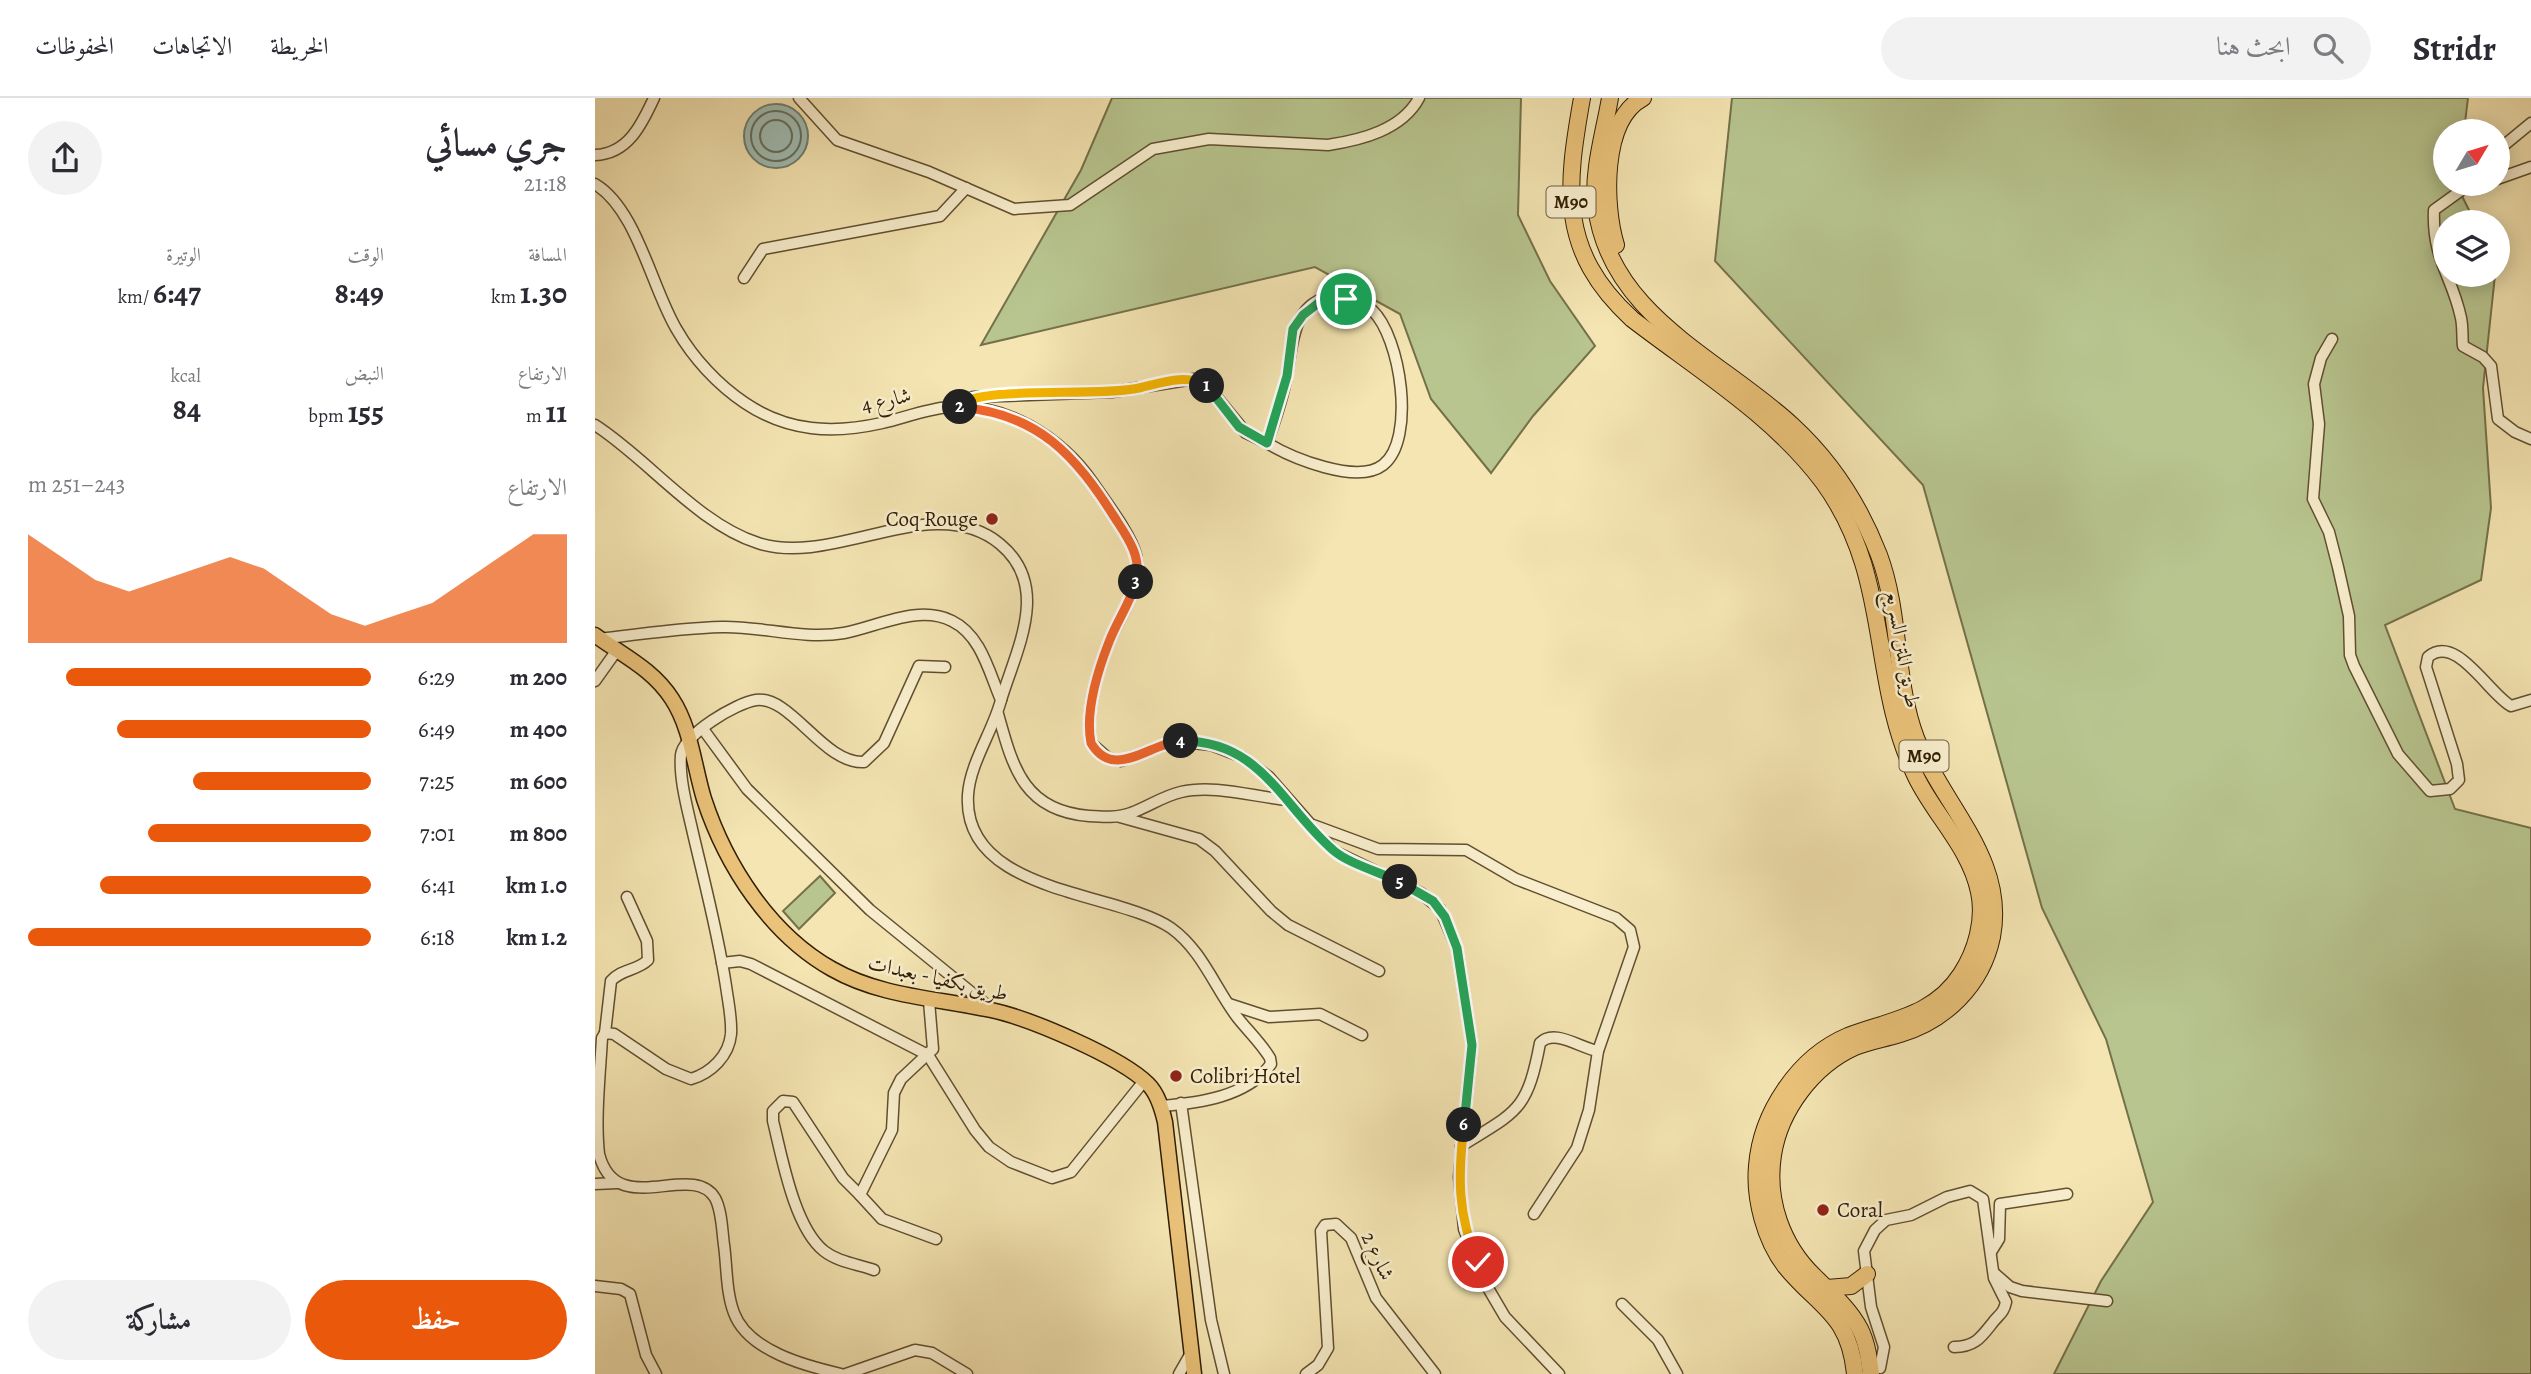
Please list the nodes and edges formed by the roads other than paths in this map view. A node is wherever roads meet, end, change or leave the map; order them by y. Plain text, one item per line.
1 (654, 98) edge
2 (799, 98) edge
3 (1419, 98) edge
4 (1582, 98) edge
5 (1610, 98) edge
6 (1643, 98) edge
7 (2531, 123) edge
8 (2510, 140) edge
9 (595, 155) edge
10 (2531, 167) edge
11 (2510, 174) edge
12 (595, 184) edge
13 (966, 188) junction
14 (2453, 196) edge
15 (744, 278) dead end
16 (1625, 285) junction
17 (2332, 339) dead end
18 (952, 407) junction
19 (595, 425) edge
20 (2531, 439) edge
21 (1267, 443) junction
22 (598, 637) edge
23 (617, 650) junction
24 (945, 667) dead end
25 (595, 681) edge
26 (1001, 700) junction
27 (2531, 700) edge
28 (998, 714) junction
29 (703, 729) junction
30 (689, 740) junction
31 (1287, 800) junction
32 (1117, 816) junction
33 (1310, 824) junction
34 (627, 897) dead end
35 (722, 963) junction
36 (1379, 971) dead end
37 (929, 1001) junction
38 (1229, 1004) junction
39 (993, 1010) junction
40 (605, 1033) junction
41 (1361, 1035) dead end
42 (1598, 1051) junction
43 (928, 1055) junction
44 (1144, 1081) junction
45 (1181, 1103) junction
46 (1161, 1106) junction
47 (596, 1107) edge
48 (1461, 1146) junction
49 (617, 1183) junction
50 (595, 1184) edge
51 (2067, 1194) dead end
52 (860, 1195) junction
53 (1534, 1214) dead end
54 (936, 1240) dead end
55 (1991, 1252) junction
56 (874, 1270) dead end
57 (1993, 1272) junction
58 (1867, 1274) junction
59 (595, 1286) edge
60 (1827, 1288) junction
61 (2107, 1301) dead end
62 (1622, 1304) dead end
63 (1954, 1347) dead end
64 (1191, 1353) junction
65 (1875, 1371) edge
66 (1311, 1373) edge
67 (1677, 1373) edge
68 (656, 1374) edge
69 (841, 1374) edge
70 (846, 1374) edge
71 (967, 1374) edge
72 (1179, 1374) edge
73 (1195, 1374) edge
74 (1224, 1374) edge
75 (1435, 1374) edge
76 (1559, 1374) edge
77 (1690, 1374) edge
78 (1855, 1374) edge

1 - 9 street
2 - 13 street
3 - 13 street
4 - 78 highway, طريق المتن السريع / M90
5 - 16 highway, طريق المتن السريع / M90
6 - 16 highway
7 - 8 street
10 - 11 street
12 - 18 street, شارع 4
13 - 15 street
14 - 20 street
16 - 60 highway, طريق المتن السريع / M90
17 - 27 street
18 - 21 street
18 - 31 street, شارع 4
19 - 26 street
21 - 21 street
22 - 23 main road, طريق بكفيا - بعبدات
22 - 26 street
23 - 25 street
23 - 30 main road, طريق بكفيا - بعبدات
24 - 29 street
26 - 28 street
28 - 32 street
28 - 38 street
29 - 30 street
29 - 39 street
30 - 35 street
30 - 37 main road, طريق بكفيا - بعبدات
31 - 32 street
31 - 33 street, شارع 4
32 - 36 street
33 - 42 street
33 - 48 street, شارع 4
34 - 40 street
35 - 40 street
35 - 43 street
37 - 39 main road, طريق بكفيا - بعبدات
37 - 43 street
38 - 41 street
38 - 45 street
39 - 44 main road, طريق بكفيا - بعبدات
40 - 47 street
42 - 48 street
42 - 53 street
43 - 44 street
43 - 52 street
44 - 46 main road, طريق بكفيا - بعبدات
45 - 46 street
45 - 74 street
46 - 64 main road, طريق بكفيا - بعبدات
47 - 49 street
48 - 76 street, شارع 4
49 - 50 street
49 - 69 street
51 - 55 street
52 - 54 street
52 - 56 street
55 - 57 street
55 - 58 street
57 - 61 street
57 - 63 street
58 - 60 highway
58 - 65 street
59 - 68 street
60 - 65 highway, طريق المتن السريع / M90
62 - 67 street
64 - 72 street
64 - 73 main road, طريق بكفيا - بعبدات
66 - 75 street, شارع 2
67 - 77 street
70 - 71 street

